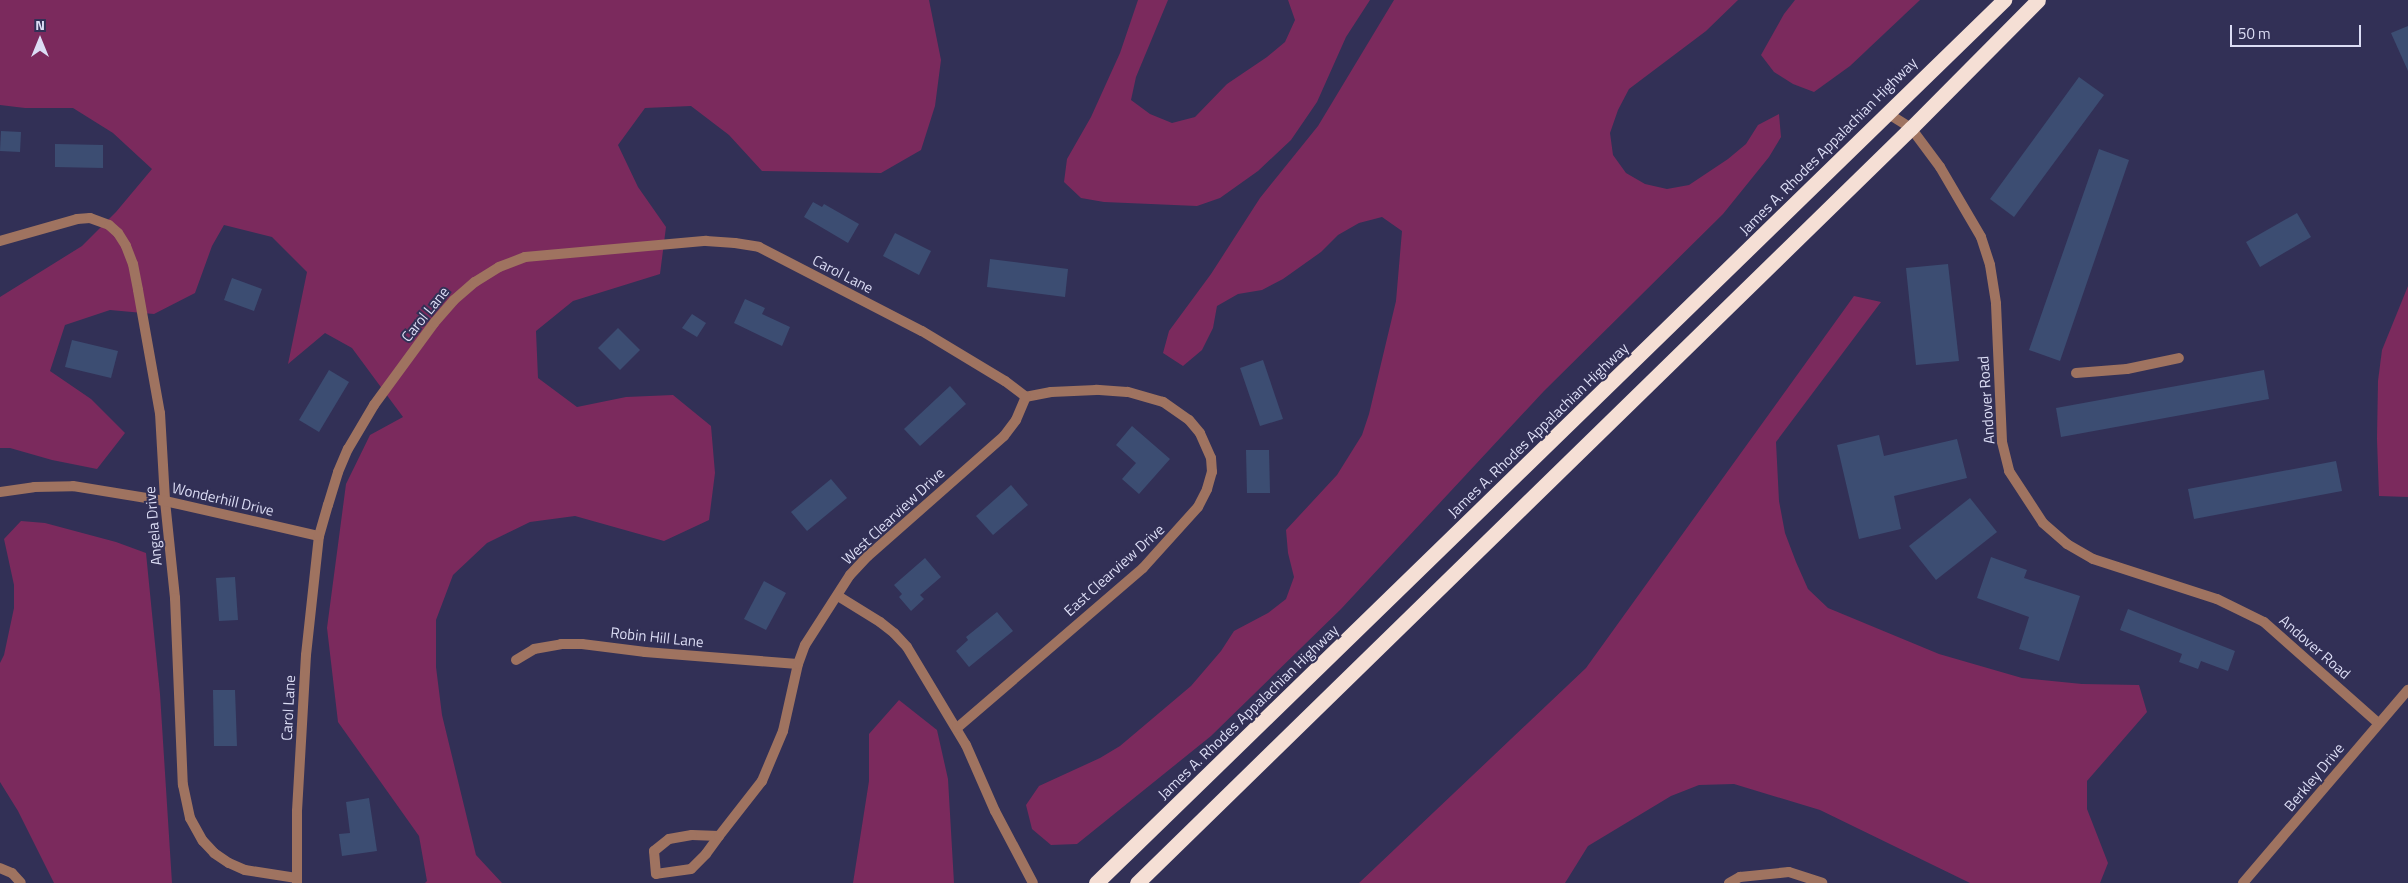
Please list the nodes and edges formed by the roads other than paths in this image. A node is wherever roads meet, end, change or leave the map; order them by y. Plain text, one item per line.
1 (2004, 0) edge
2 (2038, 0) edge
3 (1887, 113) junction
4 (1911, 128) junction
5 (0, 241) edge
6 (2179, 358) dead end
7 (2076, 373) dead end
8 (1026, 397) junction
9 (0, 492) edge
10 (165, 501) junction
11 (319, 536) junction
12 (838, 596) junction
13 (516, 660) dead end
14 (798, 664) junction
15 (2408, 690) edge
16 (2378, 723) junction
17 (957, 728) junction
18 (719, 836) junction
19 (0, 868) edge
20 (296, 880) edge
21 (21, 883) edge
22 (1033, 883) edge
23 (1096, 883) edge
24 (1136, 883) edge
25 (1728, 883) edge
26 (1822, 883) edge
27 (2244, 883) edge

1 - 3 highway, James A. Rhodes Appalachian Highway
2 - 4 highway
3 - 4 street, Andover Road
3 - 23 highway, James A. Rhodes Appalachian Highway
4 - 16 street, Andover Road
4 - 24 highway
5 - 10 street, Angela Drive
6 - 7 street
8 - 11 street, Carol Lane
8 - 12 street, West Clearview Drive
8 - 17 street, East Clearview Drive
9 - 10 street, Wonderhill Drive
10 - 11 street, Wonderhill Drive
10 - 20 street, Angela Drive
11 - 20 street, Carol Lane
12 - 14 street, West Clearview Drive
12 - 17 street
13 - 14 street, Robin Hill Lane
14 - 18 street, West Clearview Drive
15 - 16 street, Berkley Drive
16 - 27 street, Berkley Drive
17 - 22 street
18 - 18 street, West Clearview Drive
19 - 21 street
25 - 26 street

